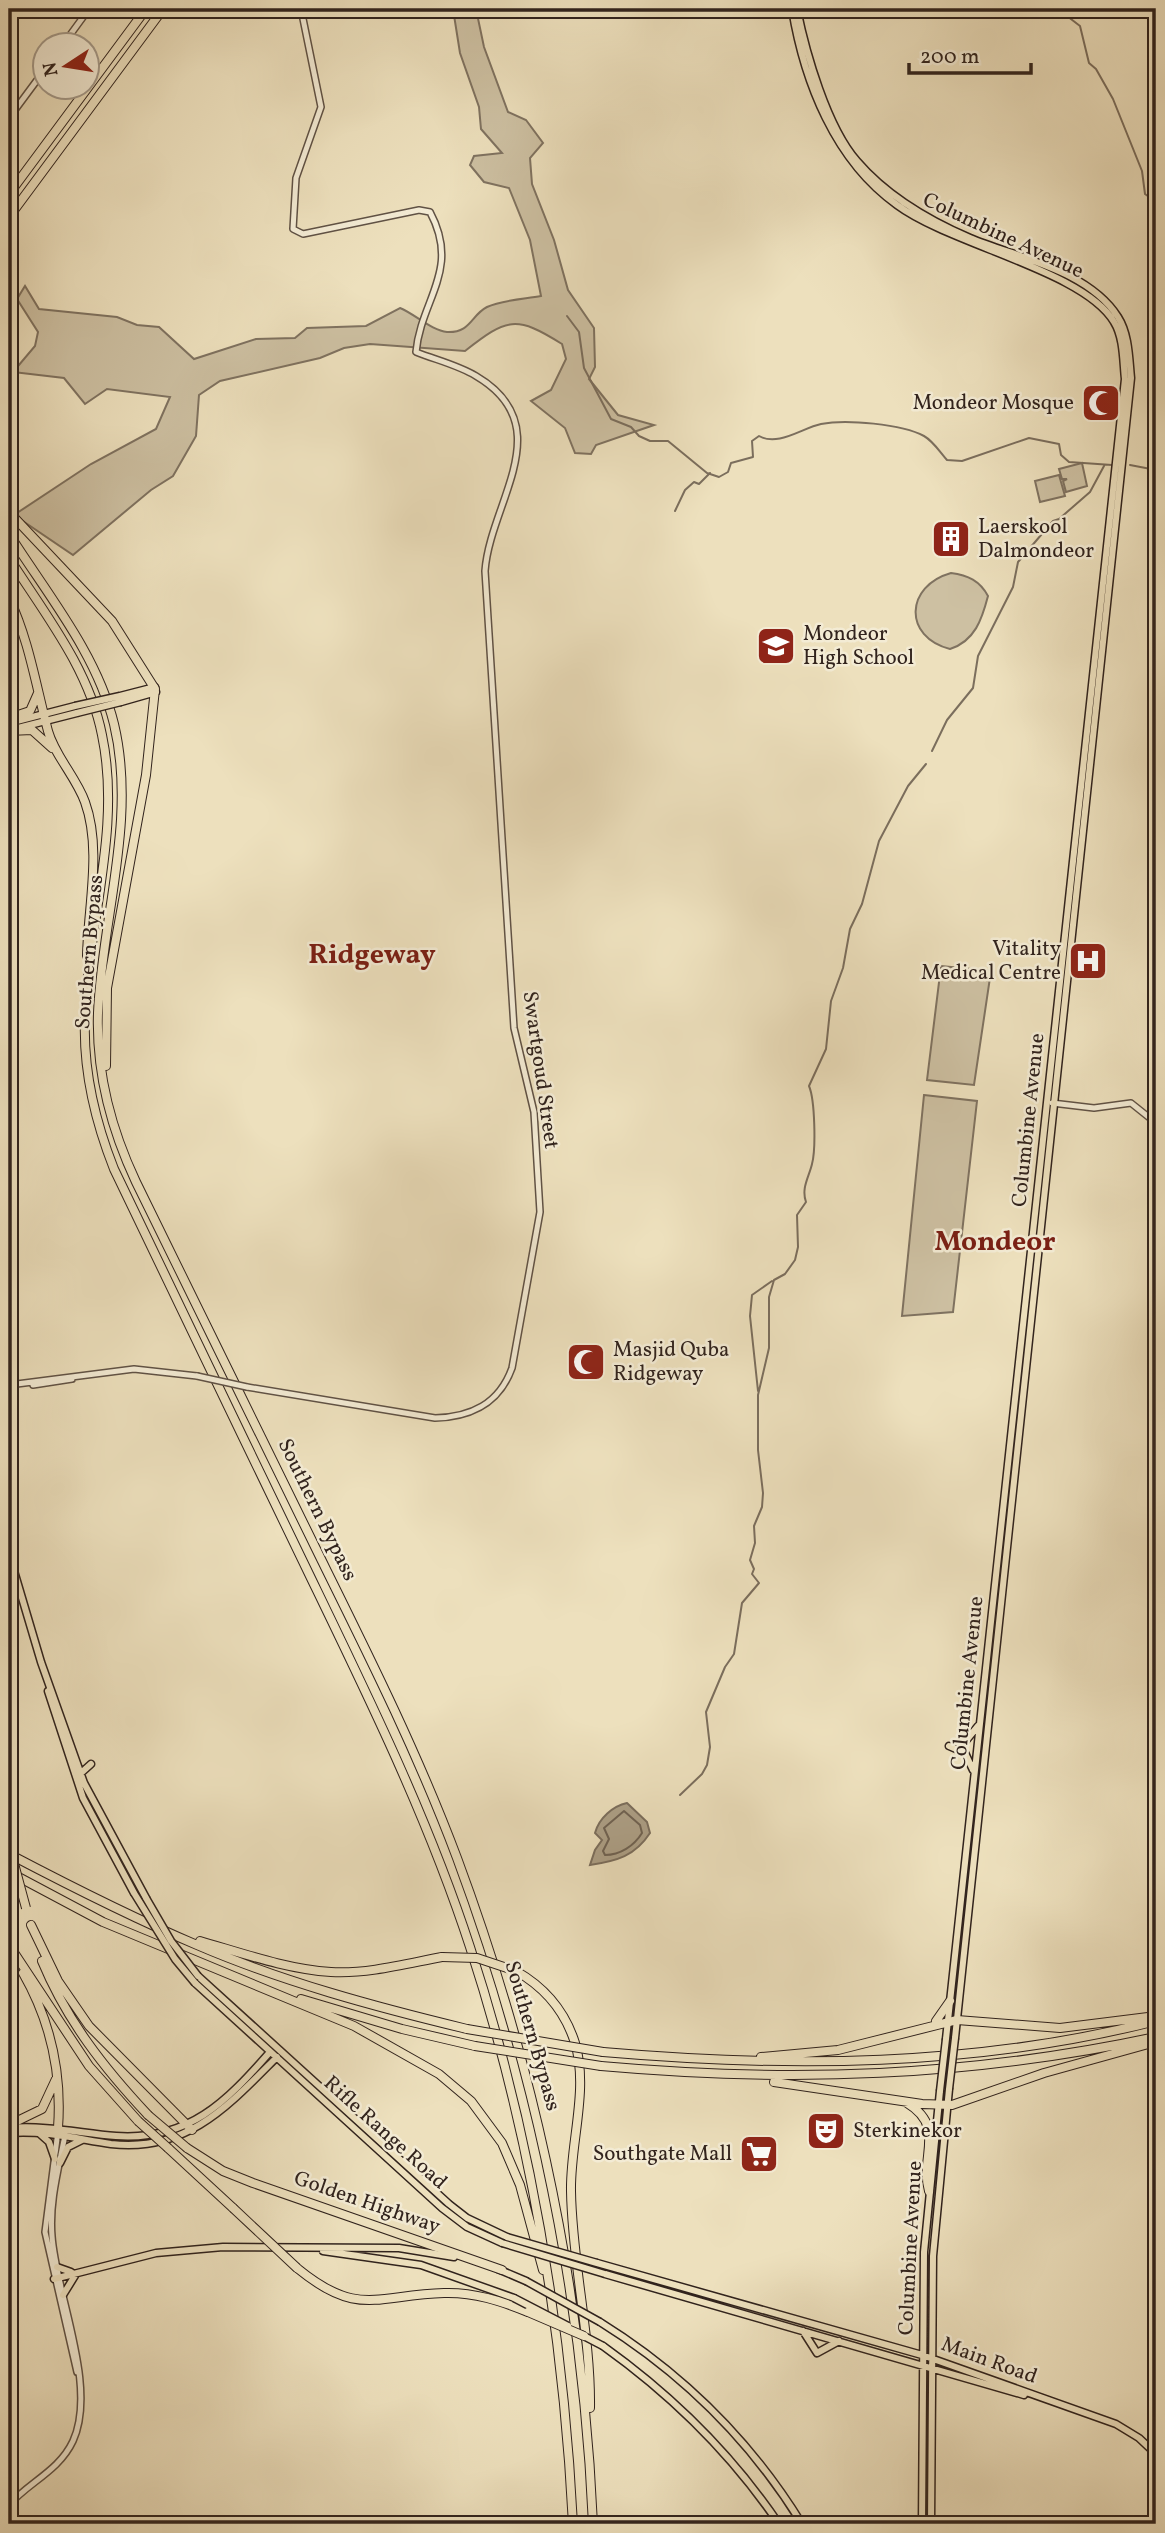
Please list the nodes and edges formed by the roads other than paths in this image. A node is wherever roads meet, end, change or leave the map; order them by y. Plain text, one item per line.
1 (89, 9) edge
2 (146, 9) edge
3 (163, 9) edge
4 (301, 9) edge
5 (792, 9) edge
6 (797, 9) edge
7 (72, 32) edge
8 (802, 44) junction
9 (32, 87) edge
10 (9, 118) edge
11 (9, 194) edge
12 (9, 217) edge
13 (9, 512) edge
14 (9, 534) edge
15 (9, 558) edge
16 (9, 598) edge
17 (155, 690) junction
18 (38, 691) junction
19 (45, 717) junction
20 (9, 720) edge
21 (9, 731) edge
22 (70, 772) junction
23 (87, 990) junction
24 (1051, 1103) junction
25 (108, 1107) junction
26 (1156, 1123) edge
27 (9, 1387) edge
28 (1011, 1480) junction
29 (9, 1554) edge
30 (41, 1662) junction
31 (981, 1716) junction
32 (964, 1743) dead end
33 (948, 1746) dead end
34 (91, 1763) dead end
35 (81, 1773) junction
36 (975, 1775) junction
37 (9, 1844) edge
38 (9, 1854) edge
39 (9, 1872) edge
40 (31, 1925) junction
41 (180, 1937) junction
42 (9, 1946) edge
43 (241, 1979) junction
44 (196, 1980) junction
45 (950, 2001) junction
46 (1156, 2016) edge
47 (953, 2020) junction
48 (1156, 2021) edge
49 (930, 2025) junction
50 (1156, 2039) edge
51 (262, 2047) junction
52 (275, 2053) junction
53 (727, 2062) junction
54 (262, 2067) junction
55 (284, 2067) junction
56 (57, 2072) junction
57 (733, 2076) junction
58 (904, 2101) junction
59 (943, 2106) junction
60 (190, 2127) junction
61 (9, 2129) edge
62 (61, 2132) junction
63 (37, 2133) junction
64 (91, 2140) junction
65 (57, 2161) junction
66 (929, 2191) junction
67 (505, 2240) junction
68 (290, 2248) junction
69 (57, 2267) junction
70 (502, 2270) junction
71 (77, 2272) junction
72 (57, 2278) junction
73 (640, 2280) junction
74 (549, 2282) junction
75 (662, 2286) junction
76 (63, 2295) junction
77 (802, 2330) junction
78 (584, 2336) junction
79 (841, 2341) junction
80 (922, 2355) junction
81 (931, 2358) junction
82 (923, 2366) junction
83 (931, 2368) junction
84 (76, 2372) junction
85 (1043, 2399) junction
86 (590, 2443) junction
87 (1156, 2454) edge
88 (9, 2505) edge
89 (573, 2524) edge
90 (593, 2524) edge
91 (779, 2524) edge
92 (803, 2524) edge
93 (922, 2524) edge
94 (931, 2524) edge

1 - 7 street
2 - 11 highway
3 - 12 highway
4 - 27 street, Swartgoud Street, bridge
5 - 8 main road, Columbine Avenue
6 - 8 main road, Columbine Avenue
8 - 24 main road, Columbine Avenue
9 - 10 street
13 - 17 highway
14 - 25 highway, Southern Bypass
15 - 23 highway, Southern Bypass
16 - 18 highway
17 - 19 main road, bridge
17 - 25 highway
18 - 19 highway
18 - 20 highway
19 - 20 main road
19 - 21 main road
19 - 22 highway
21 - 22 highway
22 - 23 highway
23 - 74 highway, Southern Bypass
24 - 26 street
24 - 28 main road, Columbine Avenue
25 - 86 highway, Southern Bypass
28 - 31 main road, Columbine Avenue
28 - 47 main road, Columbine Avenue
29 - 30 main road, Rifle Range Road
30 - 35 main road, Rifle Range Road
30 - 44 main road, Rifle Range Road, bridge
31 - 32 main road
31 - 36 main road, Columbine Avenue
33 - 36 main road
34 - 35 main road
35 - 44 main road, Rifle Range Road, bridge
36 - 45 main road, Columbine Avenue
37 - 40 highway, Golden Highway, bridge
38 - 41 highway
39 - 43 highway
40 - 60 highway
40 - 70 highway, Golden Highway, bridge
41 - 53 highway, bridge
41 - 86 highway, bridge
42 - 56 highway
42 - 78 highway, bridge
43 - 57 highway, bridge
43 - 74 highway
44 - 51 main road, Rifle Range Road
44 - 52 main road, Rifle Range Road
45 - 47 main road, Columbine Avenue
45 - 49 highway
46 - 47 highway
47 - 49 highway
47 - 59 main road, Columbine Avenue, bridge
47 - 59 main road, Columbine Avenue, bridge
48 - 53 highway
49 - 53 highway
50 - 57 highway
50 - 59 highway
51 - 52 main road, Rifle Range Road
51 - 54 main road
52 - 54 main road
52 - 55 main road, Rifle Range Road
52 - 67 main road, Rifle Range Road
54 - 55 main road
54 - 60 main road
55 - 67 main road, Rifle Range Road
56 - 61 highway
56 - 62 highway
57 - 58 highway
58 - 59 highway
58 - 66 highway
59 - 66 main road, Columbine Avenue
59 - 81 main road, Columbine Avenue
60 - 62 main road
60 - 64 main road
61 - 62 main road
61 - 63 main road
62 - 63 main road
62 - 64 main road
62 - 65 street
63 - 65 main road
64 - 65 main road
65 - 69 street
65 - 72 street
66 - 80 main road, Columbine Avenue
67 - 73 main road, Rifle Range Road, bridge
67 - 73 main road, Rifle Range Road, bridge
68 - 70 main road
68 - 71 main road
68 - 78 main road, bridge
69 - 71 main road
69 - 72 street
70 - 92 main road, Golden Highway, bridge
71 - 72 main road
71 - 76 main road
72 - 76 street
72 - 84 street
73 - 75 main road, Rifle Range Road
74 - 89 highway, Southern Bypass
75 - 77 main road, Rifle Range Road
75 - 80 main road, Rifle Range Road
76 - 84 street
77 - 79 main road, Rifle Range Road
77 - 79 main road
78 - 91 main road, bridge
79 - 82 main road, Rifle Range Road
80 - 81 main road, Main Road
80 - 82 main road, Columbine Avenue
81 - 83 main road, Columbine Avenue
81 - 85 main road, Main Road
82 - 83 main road, Main Road
82 - 93 main road, Columbine Avenue
83 - 85 main road, Main Road
83 - 94 main road, Columbine Avenue
84 - 88 street
85 - 87 main road, Main Road
86 - 90 highway, Southern Bypass

